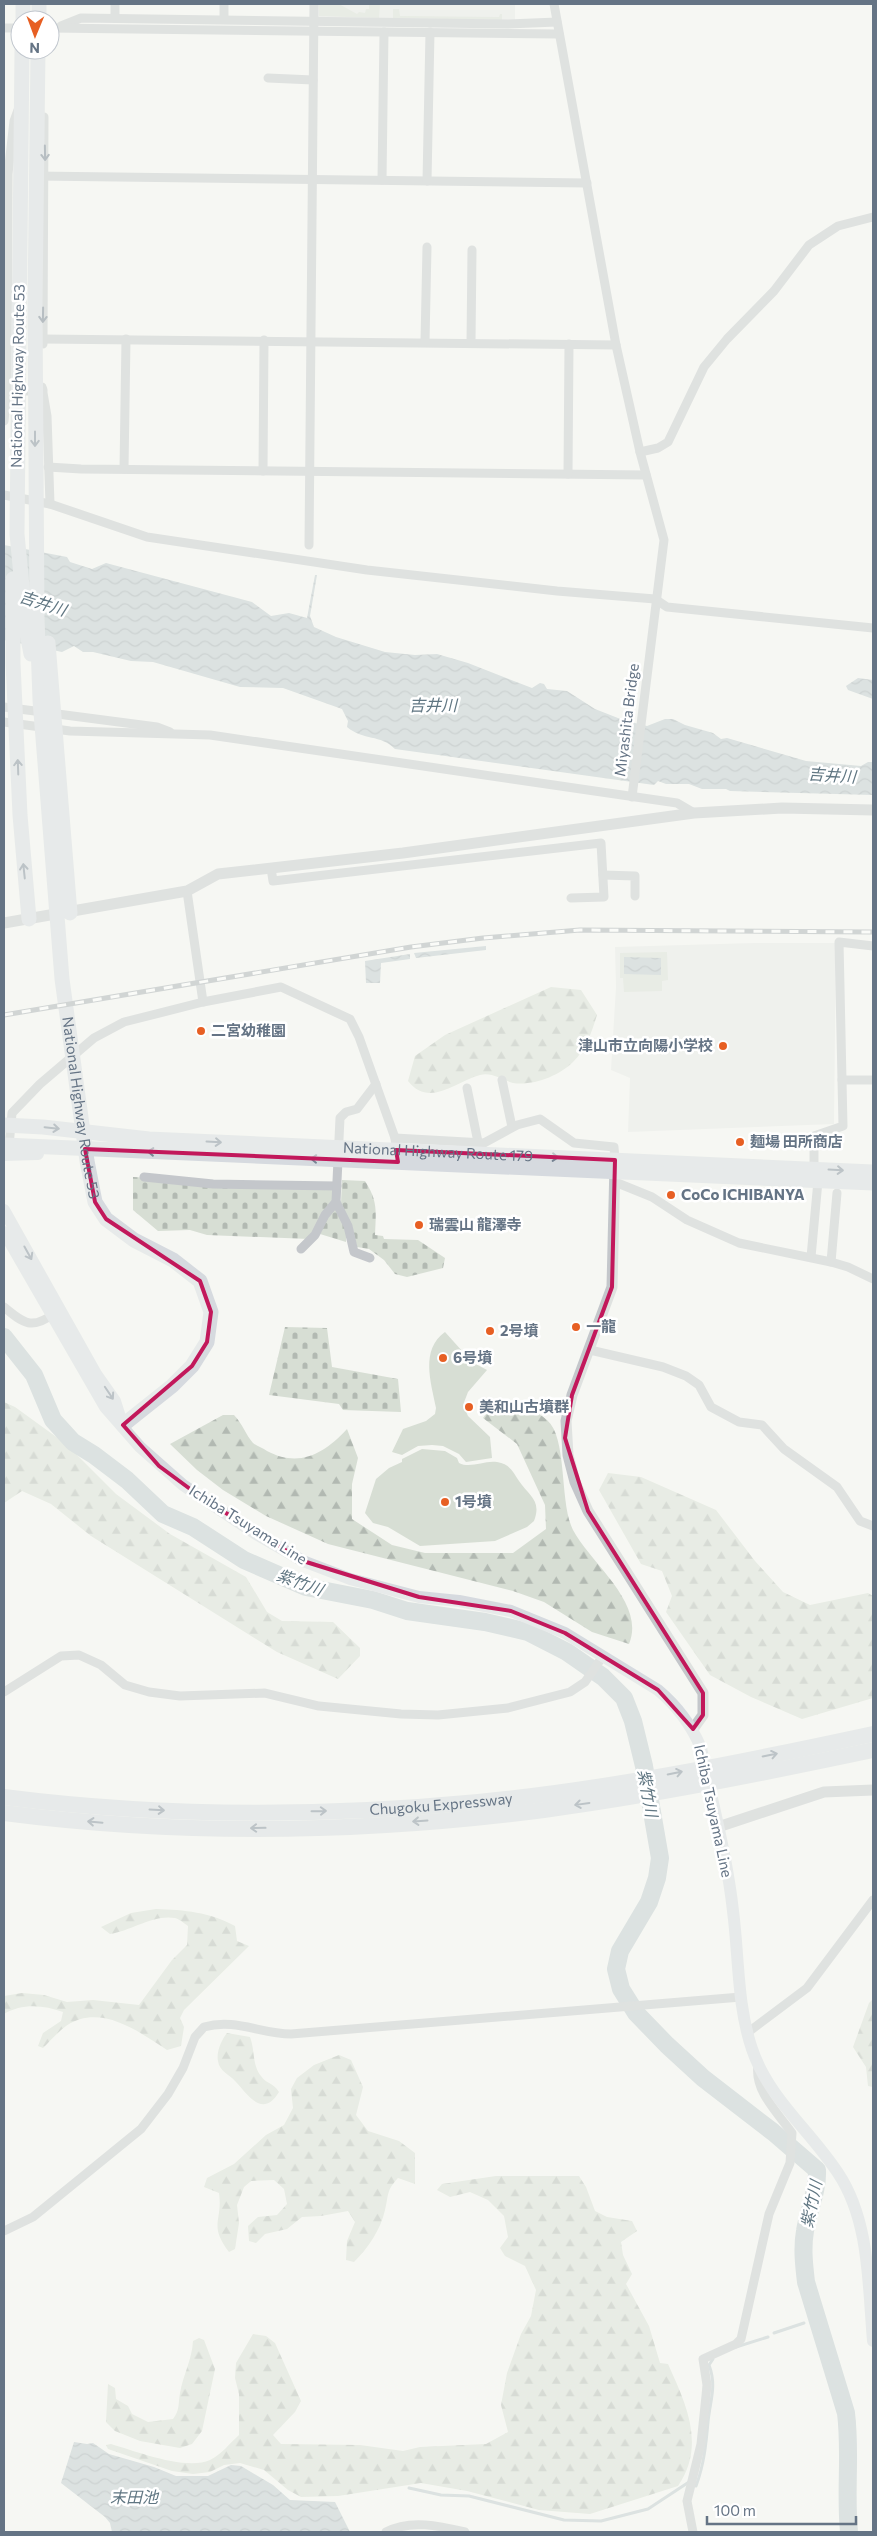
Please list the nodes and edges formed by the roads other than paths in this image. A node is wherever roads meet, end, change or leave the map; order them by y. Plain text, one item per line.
1 (115, 4) edge
2 (224, 4) edge
3 (314, 4) edge
4 (554, 4) edge
5 (115, 18) junction
6 (224, 19) junction
7 (314, 21) junction
8 (558, 22) junction
9 (60, 26) edge
10 (60, 28) edge
11 (314, 32) junction
12 (384, 32) junction
13 (430, 32) junction
14 (560, 34) junction
15 (22, 60) edge
16 (38, 60) edge
17 (268, 78) dead end
18 (314, 80) junction
19 (23, 175) edge
20 (313, 179) junction
21 (382, 180) junction
22 (427, 180) junction
23 (587, 183) junction
24 (873, 217) edge
25 (426, 247) dead end
26 (472, 250) dead end
27 (5, 339) edge
28 (43, 339) junction
29 (126, 340) junction
30 (264, 340) junction
31 (310, 341) junction
32 (425, 342) junction
33 (471, 343) junction
34 (569, 344) junction
35 (616, 344) junction
36 (7, 390) junction
37 (42, 390) junction
38 (4, 421) edge
39 (640, 452) junction
40 (48, 467) junction
41 (124, 469) junction
42 (263, 471) junction
43 (310, 471) junction
44 (568, 474) junction
45 (646, 474) junction
46 (4, 495) edge
47 (50, 504) junction
48 (35, 532) junction
49 (17, 534) junction
50 (309, 545) dead end
51 (656, 599) junction
52 (873, 628) edge
53 (40, 700) junction
54 (4, 707) edge
55 (4, 722) edge
56 (173, 733) junction
57 (632, 797) junction
58 (873, 810) edge
59 (694, 813) junction
60 (554, 833) junction
61 (555, 848) junction
62 (404, 853) junction
63 (405, 866) junction
64 (271, 868) junction
65 (603, 875) junction
66 (187, 891) junction
67 (636, 896) dead end
68 (571, 898) dead end
69 (70, 913) junction
70 (29, 919) junction
71 (4, 923) edge
72 (873, 946) edge
73 (203, 1002) junction
74 (502, 1080) dead end
75 (842, 1080) junction
76 (873, 1080) edge
77 (376, 1084) junction
78 (466, 1088) dead end
79 (6, 1125) edge
80 (512, 1127) junction
81 (478, 1142) junction
82 (5, 1149) edge
83 (397, 1150) junction
84 (615, 1171) junction
85 (873, 1172) edge
86 (816, 1175) junction
87 (144, 1178) dead end
88 (873, 1183) edge
89 (337, 1186) junction
90 (837, 1193) dead end
91 (336, 1202) junction
92 (4, 1210) edge
93 (4, 1232) edge
94 (300, 1249) dead end
95 (370, 1258) dead end
96 (811, 1258) junction
97 (831, 1262) junction
98 (873, 1279) edge
99 (4, 1307) edge
100 (56, 1312) junction
101 (590, 1350) junction
102 (123, 1424) junction
103 (873, 1526) edge
104 (600, 1660) junction
105 (4, 1692) edge
106 (693, 1729) junction
107 (873, 1734) edge
108 (873, 1750) edge
109 (723, 1772) junction
110 (629, 1790) junction
111 (873, 1790) edge
112 (4, 1797) edge
113 (4, 1813) edge
114 (718, 1827) junction
115 (873, 1900) edge
116 (741, 1997) junction
117 (747, 2033) junction
118 (758, 2066) junction
119 (4, 2231) edge
120 (873, 2341) edge
121 (386, 2532) edge
122 (465, 2532) edge
123 (693, 2532) edge

1 - 5 street
2 - 6 street
3 - 7 street
4 - 8 street, Miyashita Bridge
5 - 6 street
5 - 9 street
6 - 7 street
7 - 8 street
7 - 11 street
8 - 14 street, Miyashita Bridge
10 - 11 street
11 - 12 street
11 - 18 street
12 - 13 street
12 - 21 street
13 - 14 street
13 - 22 street
14 - 23 street, Miyashita Bridge
15 - 19 highway, National Highway Route 53
16 -> 19 highway, National Highway Route 53
17 - 18 street
18 - 20 street
19 - 20 street
19 - 27 street
19 -> 28 street
19 -> 48 highway, National Highway Route 53
19 - 49 highway, National Highway Route 53
20 - 21 street
20 - 31 street
21 - 22 street
22 - 23 street
23 - 35 street, Miyashita Bridge
24 - 39 street
25 - 32 street
26 - 33 street
27 - 36 street
28 - 29 street
28 - 37 street
29 - 30 street
29 - 41 street
30 - 31 street
30 - 42 street
31 - 32 street
31 - 43 street
32 - 33 street
33 - 34 street
34 - 35 street
34 - 44 street
35 - 39 street, Miyashita Bridge
36 - 37 street
36 - 38 street
37 - 40 street
39 - 45 street, Miyashita Bridge
40 - 41 street
40 - 47 street
41 - 42 street
42 - 43 street
43 - 44 street
43 - 50 street
44 - 45 street
45 - 51 street, Miyashita Bridge
46 - 47 street
47 - 51 street
48 - 53 highway, National Highway Route 53
48 - 69 highway
49 - 53 highway, National Highway Route 53
70 -> 49 highway
51 - 52 street
51 - 57 street, Miyashita Bridge
53 - 102 highway, National Highway Route 53
54 - 56 street
55 - 56 street
56 - 57 street
57 - 59 street
58 - 59 street
59 - 60 street
60 - 61 street
60 - 62 street
61 - 63 street
61 - 65 street
62 - 63 street
62 - 64 street
63 - 64 street
64 - 66 street
65 - 67 street
65 - 68 street
66 - 69 street
66 - 73 street
69 - 70 street
70 - 71 street
72 - 75 street
73 - 77 street
73 - 79 street
74 - 80 street
75 - 76 street
75 - 86 street
77 - 83 street
77 - 89 street
78 - 81 street
79 - 82 street
79 -> 83 highway, National Highway Route 179
80 - 81 street
80 - 84 street
81 - 83 street
83 -> 82 highway, National Highway Route 179
83 - 84 highway, National Highway Route 179
84 - 86 highway, National Highway Route 179
84 - 96 street
84 - 101 street
86 -> 85 highway, National Highway Route 179
86 - 88 highway, National Highway Route 179
86 - 96 street
87 - 89 street
89 - 91 street
90 - 97 street
91 - 94 street
91 - 95 street
92 -> 100 main road, Ichiba Tsuyama Line
93 - 100 main road, Ichiba Tsuyama Line
96 - 97 street
97 - 98 street
99 - 100 street
100 - 102 main road, Ichiba Tsuyama Line
101 - 103 street
101 - 106 street
102 - 104 main road, Ichiba Tsuyama Line
104 - 105 street
104 - 106 main road, Ichiba Tsuyama Line
106 - 114 main road, Ichiba Tsuyama Line
109 -> 107 highway, Chugoku Expressway
108 - 109 highway, Chugoku Expressway
109 - 110 highway, Chugoku Expressway
112 -> 110 highway, Chugoku Expressway
110 -> 113 highway, Chugoku Expressway
111 - 114 street
114 - 116 main road, Ichiba Tsuyama Line
115 - 117 street
116 - 117 main road, Ichiba Tsuyama Line
116 - 119 street
117 - 118 main road, Ichiba Tsuyama Line
118 - 120 main road, Ichiba Tsuyama Line
118 - 123 street
121 - 122 street

